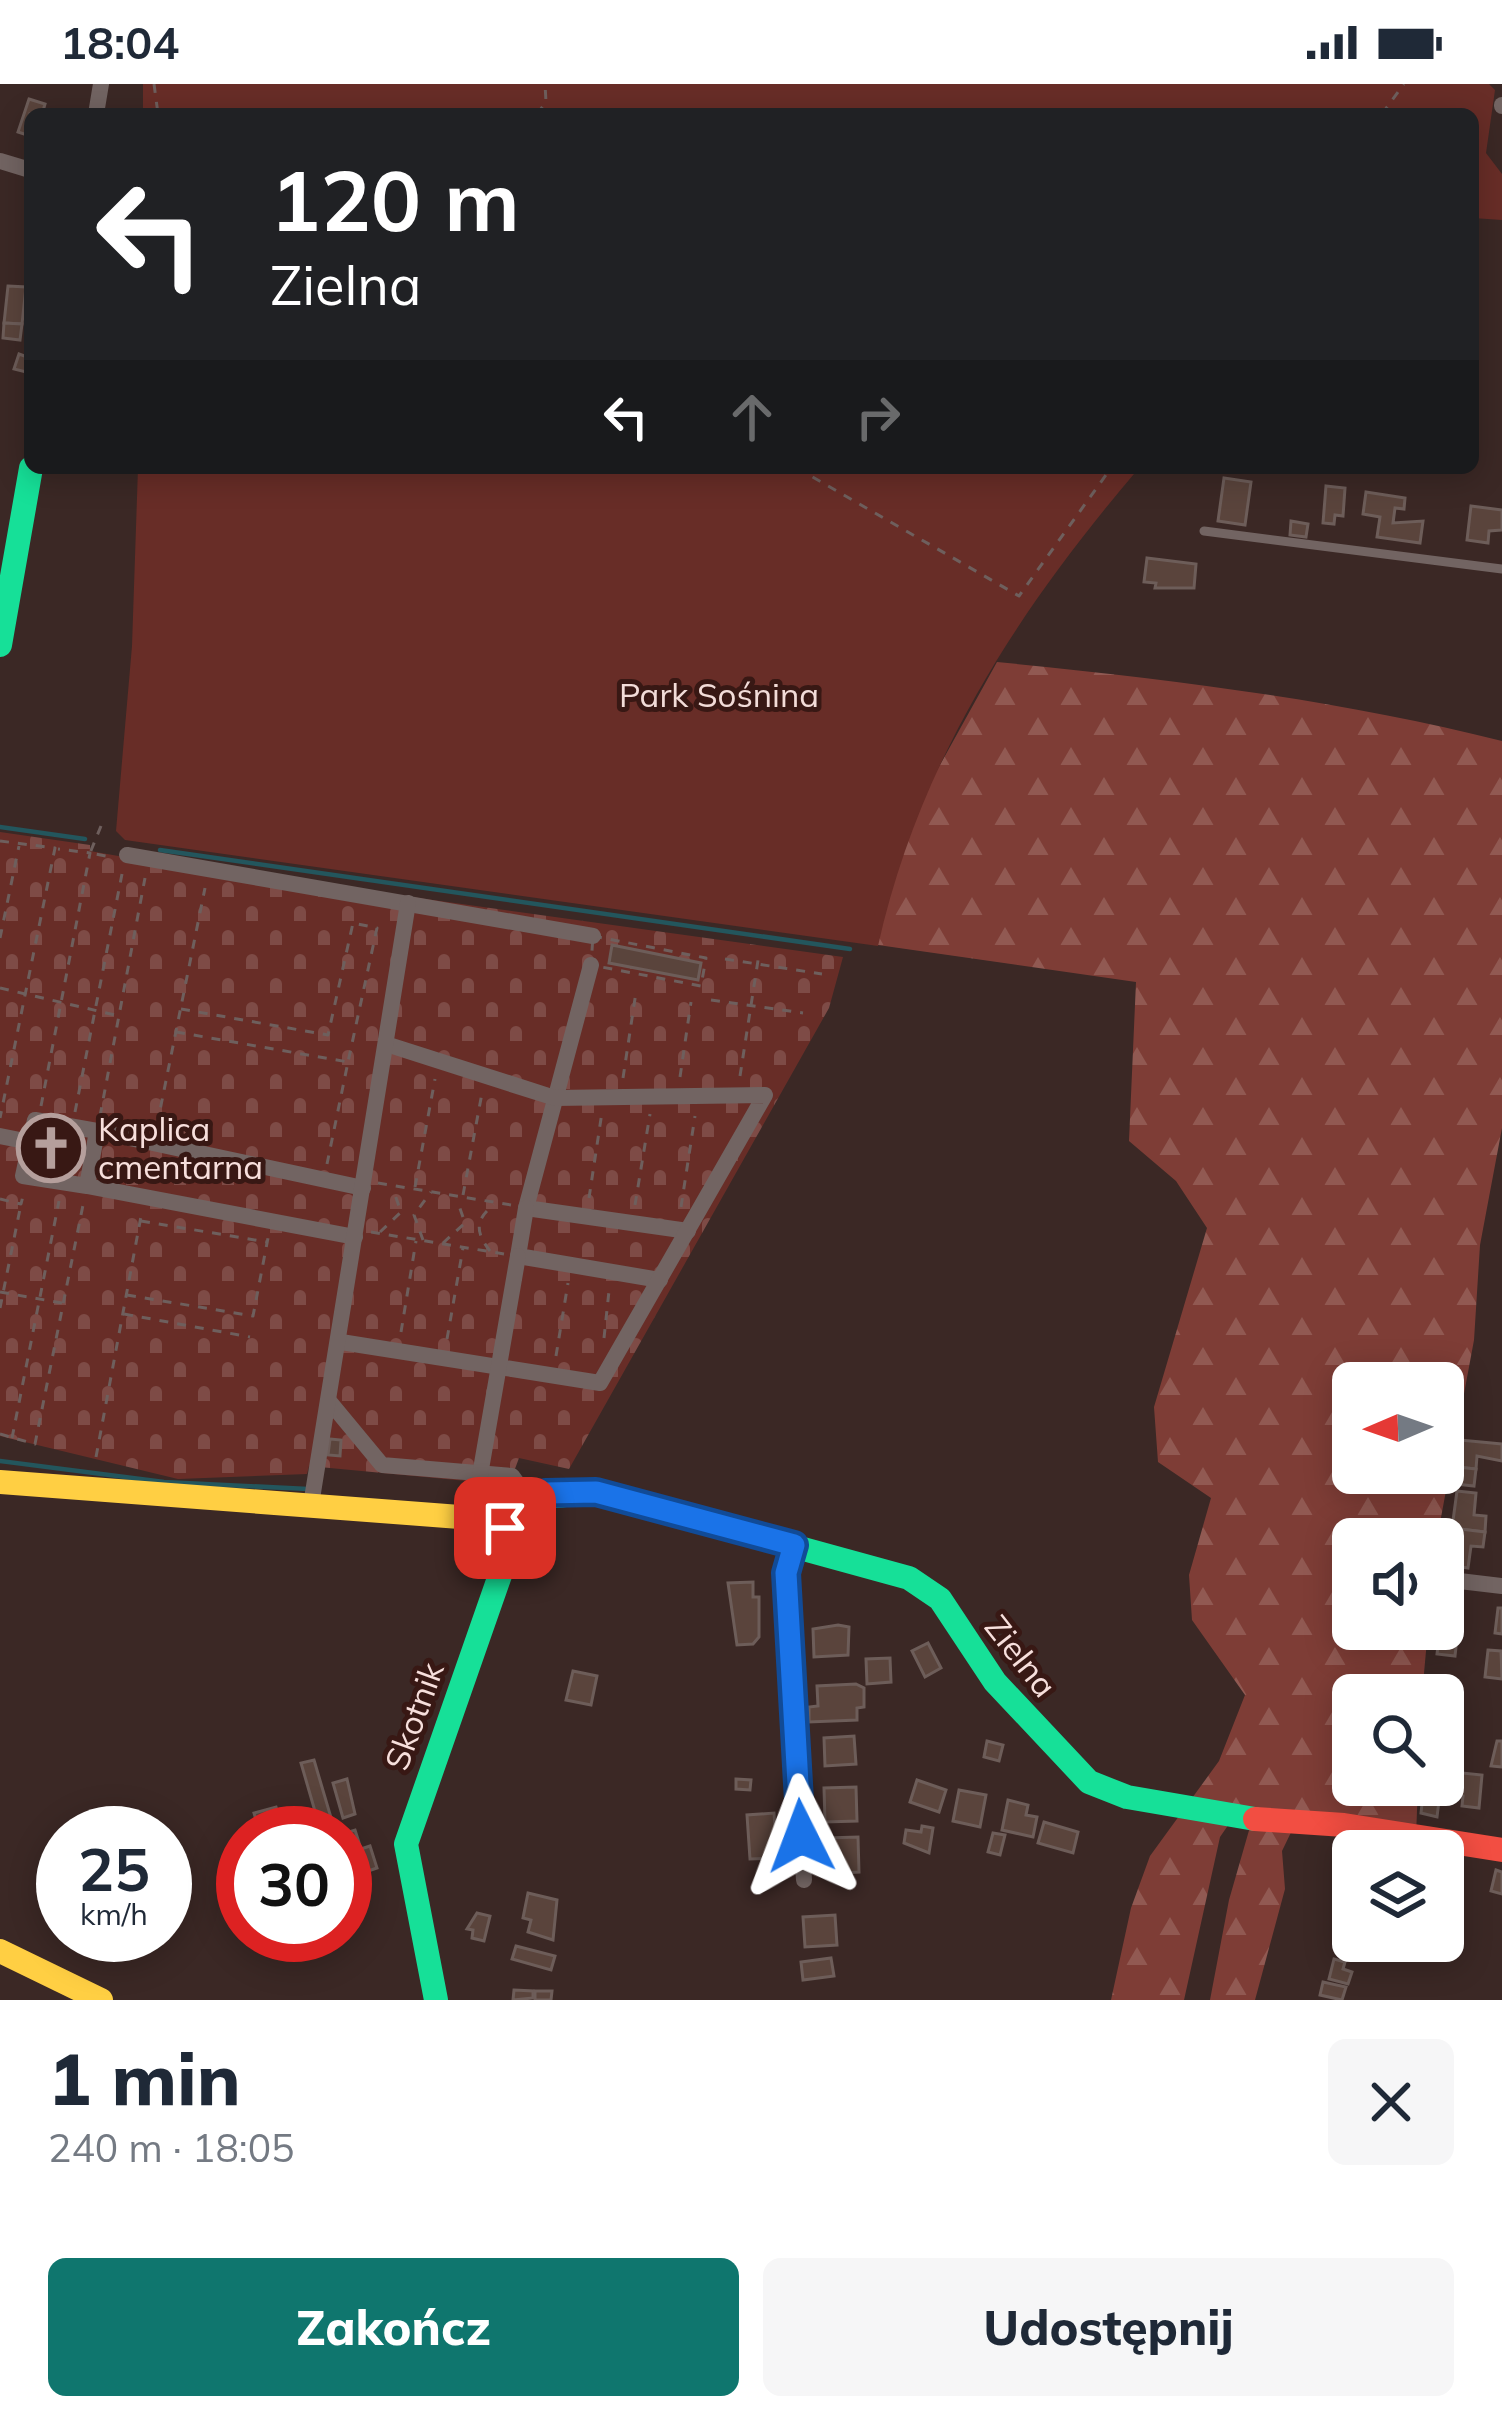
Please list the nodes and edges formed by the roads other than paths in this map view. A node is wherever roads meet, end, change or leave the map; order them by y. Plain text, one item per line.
1 (30, 474) edge
2 (1204, 531) dead end
3 (1502, 568) edge
4 (4, 600) edge
5 (0, 645) edge
6 (127, 855) dead end
7 (408, 904) junction
8 (593, 936) road end
9 (591, 964) road end
10 (386, 1044) junction
11 (554, 1098) junction
12 (97, 1131) junction
13 (0, 1136) edge
14 (30, 1142) junction
15 (364, 1184) junction
16 (87, 1186) junction
17 (526, 1208) junction
18 (682, 1232) junction
19 (356, 1233) junction
20 (518, 1256) junction
21 (660, 1280) junction
22 (341, 1342) junction
23 (499, 1368) junction
24 (329, 1401) junction
25 (480, 1475) junction
26 (0, 1482) edge
27 (530, 1502) junction
28 (310, 1505) junction
29 (505, 1528) junction
30 (794, 1545) junction
31 (1464, 1582) edge
32 (1502, 1586) edge
33 (1502, 1850) edge
34 (804, 1880) dead end
35 (0, 1952) edge
36 (101, 2000) edge
37 (436, 2000) edge

1 - 4 street
2 - 3 lane
4 - 5 street
6 - 7 street
7 - 8 street
7 - 10 street
9 - 11 street
10 - 11 street
10 - 15 street
11 - 17 street
11 - 18 street
12 - 14 street
12 - 15 street
12 - 16 street
13 - 14 street
14 - 16 street
15 - 19 street
16 - 19 street
17 - 18 street
17 - 20 street
18 - 21 street
19 - 22 street
20 - 21 street
20 - 23 street
21 - 23 street
22 - 23 street
22 - 24 street
23 - 25 street
24 - 25 street
24 - 28 street
25 - 27 street
26 - 28 street
27 - 29 street
27 - 30 street, Zielna
28 - 29 street
29 - 37 street, Skotnik
30 - 33 street, Zielna
30 - 34 street
31 - 32 street
35 - 36 street

